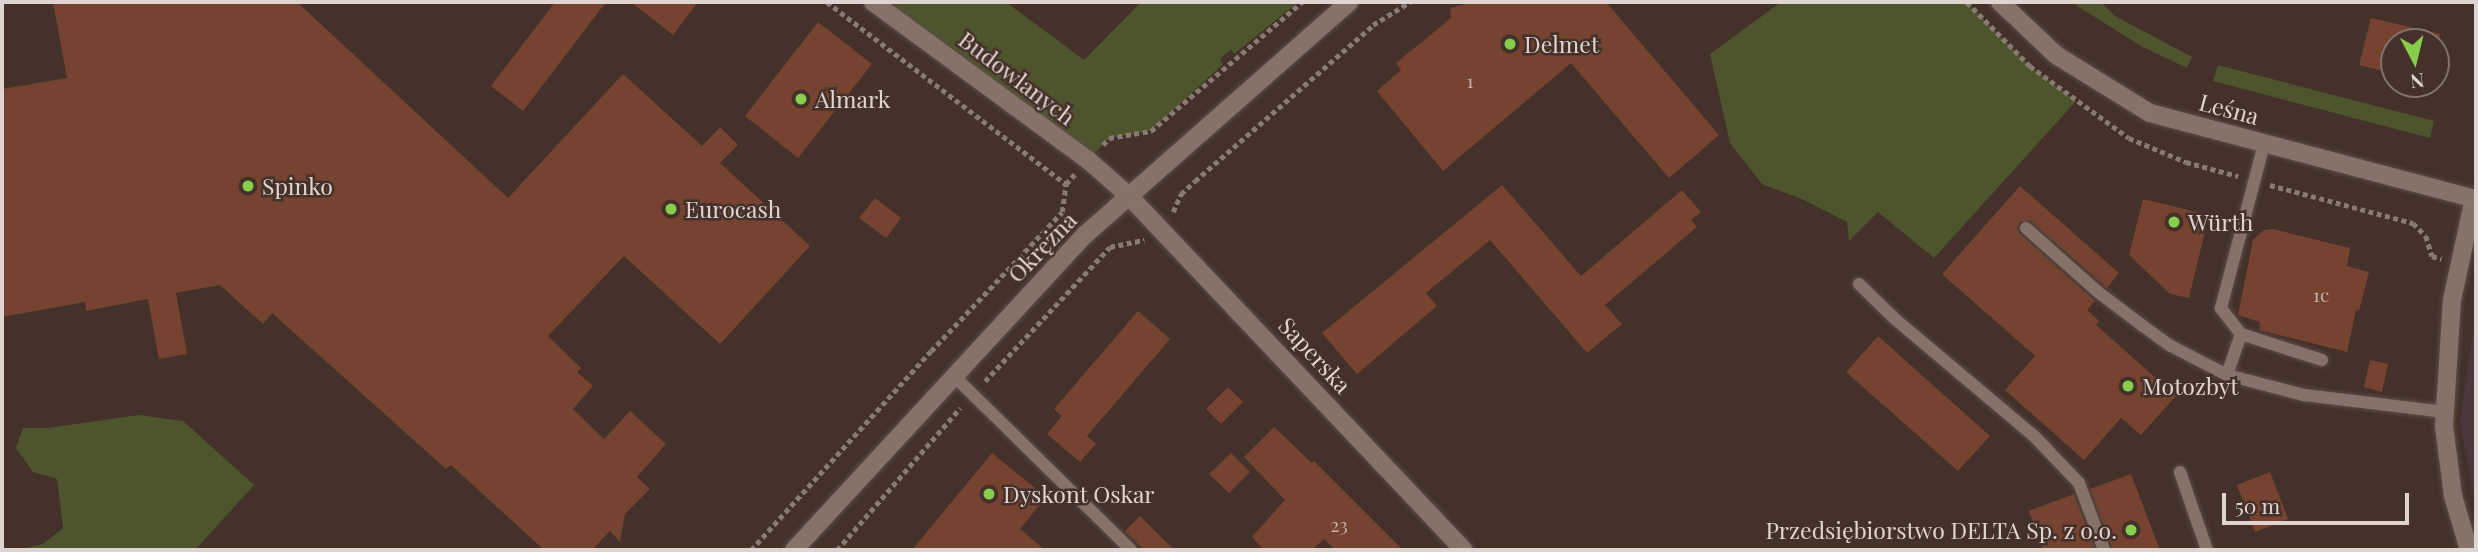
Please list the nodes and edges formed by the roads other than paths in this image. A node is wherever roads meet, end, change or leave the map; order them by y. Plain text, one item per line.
1 (873, 2) edge
2 (1349, 2) edge
3 (2000, 2) edge
4 (2264, 144) junction
5 (1129, 196) junction
6 (2475, 199) edge
7 (2026, 228) dead end
8 (1859, 285) dead end
9 (2241, 334) junction
10 (2322, 360) dead end
11 (2227, 375) junction
12 (954, 376) junction
13 (2445, 412) junction
14 (2180, 472) dead end
15 (794, 550) edge
16 (1131, 550) edge
17 (1464, 550) edge
18 (2104, 550) edge
19 (2207, 550) edge
20 (2469, 550) edge

1 - 5 street, Budowlanych
2 - 5 street, Okrężna
3 - 4 street, Leśna
4 - 6 street, Leśna
4 - 9 lane
5 - 12 street, Okrężna
5 - 17 street, Saperska
6 - 13 street
7 - 11 lane
8 - 18 lane
9 - 10 lane
9 - 11 lane
11 - 13 lane
12 - 15 street, Okrężna
12 - 16 lane
13 - 20 street
14 - 19 lane

